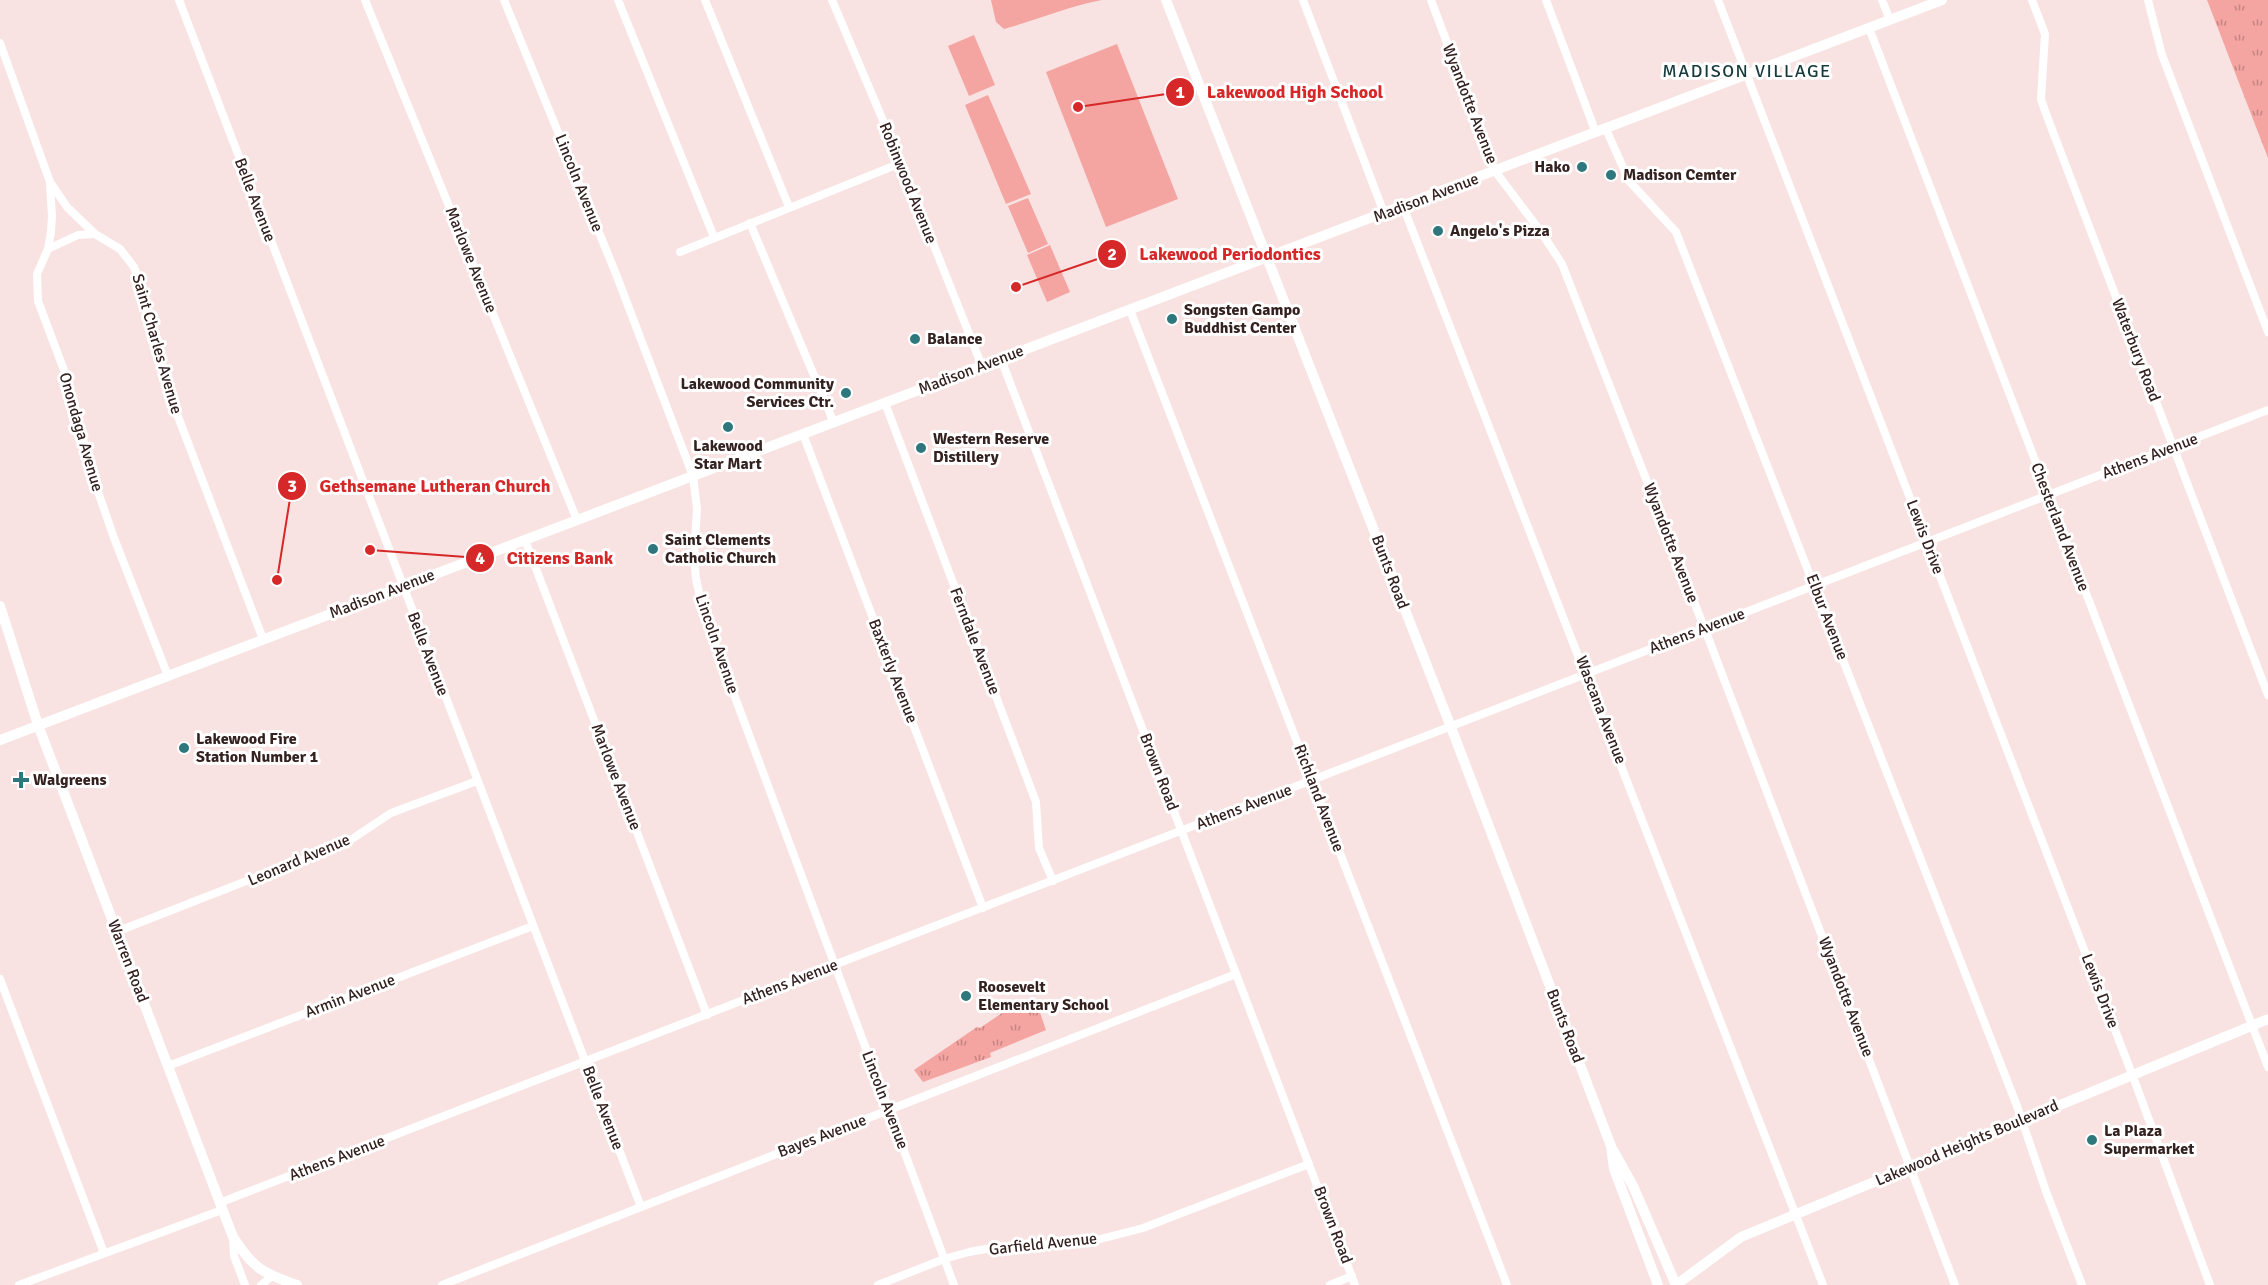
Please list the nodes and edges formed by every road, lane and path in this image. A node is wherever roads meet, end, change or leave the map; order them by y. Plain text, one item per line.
1 (179, 0) edge
2 (365, 0) edge
3 (504, 0) edge
4 (618, 0) edge
5 (705, 0) edge
6 (832, 0) edge
7 (1166, 0) edge
8 (1303, 0) edge
9 (1431, 0) edge
10 (1546, 0) edge
11 (1718, 0) edge
12 (1882, 0) edge
13 (1942, 0) edge
14 (2032, 0) edge
15 (2148, 0) edge
16 (1890, 20) junction
17 (1869, 28) junction
18 (0, 43) edge
19 (1747, 76) junction
20 (1601, 131) junction
21 (901, 163) junction
22 (1495, 171) junction
23 (50, 182) junction
24 (1403, 206) junction
25 (789, 207) junction
26 (1384, 213) junction
27 (750, 223) junction
28 (95, 234) junction
29 (714, 237) junction
30 (48, 249) junction
31 (680, 252) dead end
32 (1267, 258) junction
33 (1130, 310) junction
34 (2268, 332) edge
35 (1001, 359) junction
36 (982, 366) junction
37 (885, 403) junction
38 (2268, 410) edge
39 (834, 423) junction
40 (803, 434) junction
41 (2173, 447) junction
42 (693, 476) junction
43 (2048, 495) junction
44 (577, 520) junction
45 (525, 540) junction
46 (1927, 542) junction
47 (402, 586) junction
48 (1815, 586) junction
49 (0, 606) edge
50 (1704, 629) junction
51 (263, 639) junction
52 (1587, 674) junction
53 (168, 676) junction
54 (2268, 695) edge
55 (38, 725) junction
56 (1450, 727) junction
57 (0, 740) edge
58 (1312, 780) junction
59 (477, 781) junction
60 (1182, 831) junction
61 (1053, 881) junction
62 (983, 908) junction
63 (533, 926) junction
64 (116, 932) junction
65 (834, 965) junction
66 (1236, 974) junction
67 (0, 979) edge
68 (706, 1015) junction
69 (2268, 1018) edge
70 (2252, 1025) junction
71 (585, 1062) junction
72 (168, 1065) junction
73 (2268, 1067) edge
74 (2132, 1074) junction
75 (889, 1110) junction
76 (2022, 1120) junction
77 (1611, 1146) junction
78 (1309, 1164) junction
79 (1911, 1168) junction
80 (221, 1207) junction
81 (641, 1207) junction
82 (1794, 1215) junction
83 (233, 1237) junction
84 (104, 1253) junction
85 (944, 1259) junction
86 (272, 1276) junction
87 (1352, 1276) junction
88 (19, 1285) edge
89 (245, 1285) edge
90 (261, 1285) edge
91 (297, 1285) edge
92 (442, 1285) edge
93 (878, 1285) edge
94 (954, 1285) edge
95 (1330, 1285) edge
96 (1355, 1285) edge
97 (1507, 1285) edge
98 (1658, 1285) edge
99 (1676, 1285) edge
100 (1823, 1285) edge
101 (1955, 1285) edge
102 (2082, 1285) edge
103 (2210, 1285) edge

1 - 47 street, Belle Avenue
2 - 44 street, Marlowe Avenue
3 - 42 street, Lincoln Avenue
4 - 29 street
5 - 25 street
6 - 21 street, Robinwood Avenue
7 - 32 main road, Bunts Road
8 - 26 street
9 - 22 street, Wyandotte Avenue
10 - 20 street, Elbur Avenue
11 - 19 street, Lewis Drive
12 - 16 street
13 - 16 main road, Madison Avenue
14 - 41 street, Waterbury Road
15 - 34 street
16 - 17 main road, Madison Avenue
17 - 19 main road, Madison Avenue
17 - 43 street, Chesterland Avenue
18 - 23 street, Saint Charles Avenue
19 - 20 main road, Madison Avenue
19 - 46 street, Lewis Drive
20 - 22 main road, Madison Avenue
20 - 48 street, Elbur Avenue
21 - 25 street
21 - 36 street, Robinwood Avenue
22 - 24 main road, Madison Avenue
22 - 50 street, Wyandotte Avenue
23 - 28 street, Saint Charles Avenue
23 - 30 street, Onondaga Avenue
24 - 26 main road, Madison Avenue
24 - 52 street, Wascana Avenue
25 - 27 street
26 - 32 main road, Madison Avenue
27 - 29 street
27 - 39 street
28 - 30 street
28 - 51 street, Saint Charles Avenue
29 - 31 street
30 - 53 street, Onondaga Avenue
32 - 33 main road, Madison Avenue
32 - 56 main road, Bunts Road
33 - 35 main road, Madison Avenue
33 - 58 street, Richland Avenue
35 - 36 main road, Madison Avenue
35 - 60 street, Brown Road
36 - 37 main road, Madison Avenue
37 - 39 main road, Madison Avenue
37 - 61 street, Ferndale Avenue
38 - 41 street, Athens Avenue
39 - 40 main road, Madison Avenue
40 - 42 main road, Madison Avenue
40 - 62 street, Baxterly Avenue
41 - 43 street, Athens Avenue
41 - 54 street, Waterbury Road
42 - 44 main road, Madison Avenue
42 - 65 street, Lincoln Avenue
43 - 46 street, Athens Avenue
43 - 70 street, Chesterland Avenue
44 - 45 main road, Madison Avenue
45 - 47 main road, Madison Avenue
45 - 68 street, Marlowe Avenue
46 - 48 street, Athens Avenue
46 - 74 street, Lewis Drive
47 - 51 main road, Madison Avenue
47 - 59 street, Belle Avenue
48 - 50 street, Athens Avenue
48 - 76 street, Elbur Avenue
49 - 55 main road, Warren Road
50 - 52 street, Athens Avenue
50 - 79 street, Wyandotte Avenue
51 - 53 main road, Madison Avenue
52 - 56 street, Athens Avenue
52 - 82 street, Wascana Avenue
53 - 55 main road, Madison Avenue
55 - 57 main road, Madison Avenue
55 - 64 main road, Warren Road
56 - 58 street, Athens Avenue
56 - 77 main road, Bunts Road
58 - 60 street, Athens Avenue
58 - 97 street, Richland Avenue
59 - 63 street, Belle Avenue
59 - 64 street, Leonard Avenue
60 - 61 street, Athens Avenue
60 - 66 street, Brown Road
61 - 62 street, Athens Avenue
62 - 65 street, Athens Avenue
63 - 71 street, Belle Avenue
63 - 72 street, Armin Avenue
64 - 72 main road, Warren Road
65 - 68 street, Athens Avenue
65 - 75 street, Lincoln Avenue
66 - 75 street, Bayes Avenue
66 - 78 street, Brown Road
67 - 84 street
68 - 71 street, Athens Avenue
69 - 70 main road, Lakewood Heights Boulevard
70 - 73 street, Chesterland Avenue
70 - 74 main road, Lakewood Heights Boulevard
71 - 80 street, Athens Avenue
71 - 81 street, Belle Avenue
72 - 80 main road, Warren Road
74 - 76 main road, Lakewood Heights Boulevard
74 - 103 street, Lewis Drive
75 - 81 street, Bayes Avenue
75 - 85 street, Lincoln Avenue
76 - 79 main road, Lakewood Heights Boulevard
76 - 102 street, Elbur Avenue
77 - 98 main road, Bunts Road
77 - 99 main road, Bunts Road
78 - 85 street, Garfield Avenue
78 - 87 street, Brown Road
79 - 82 main road, Lakewood Heights Boulevard
79 - 101 street, Wyandotte Avenue
80 - 83 main road, Warren Road
80 - 84 street, Athens Avenue
81 - 92 street, Bayes Avenue
82 - 99 main road, Lakewood Heights Boulevard
82 - 100 street, Wascana Avenue
83 - 86 main road, Warren Road
83 - 89 street
84 - 88 street, Athens Avenue
85 - 93 street, Garfield Avenue
85 - 94 street, Lincoln Avenue
86 - 90 street
86 - 91 main road, Warren Road
87 - 95 street
87 - 96 street, Brown Road

